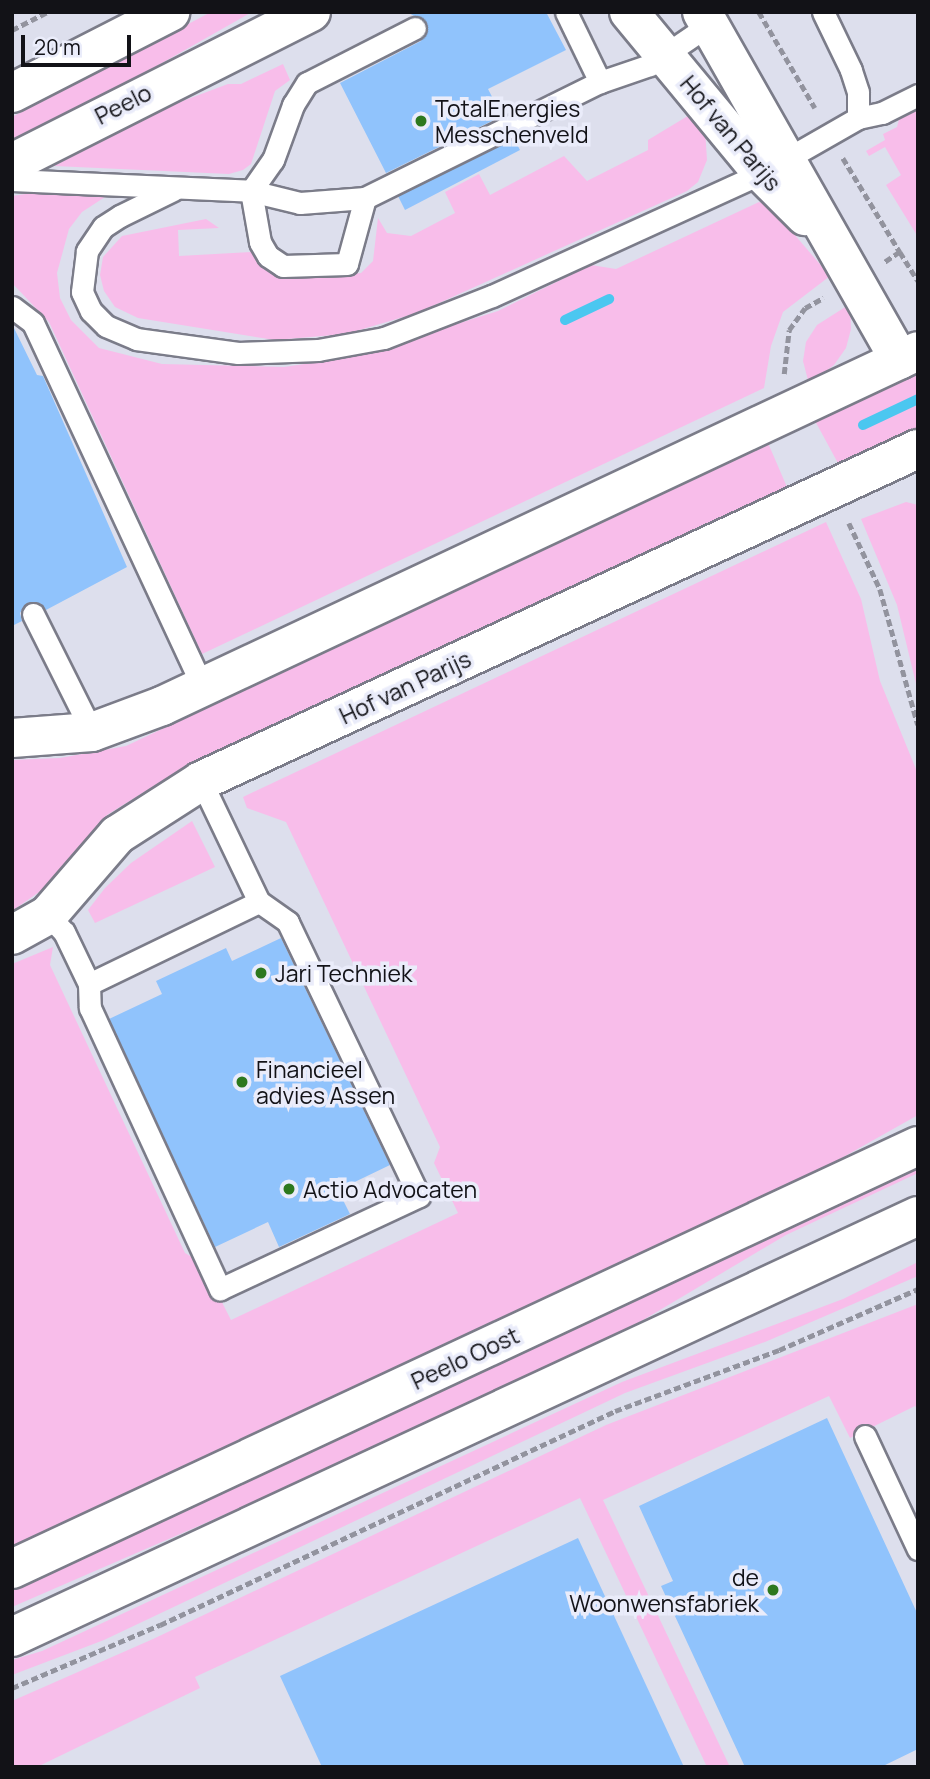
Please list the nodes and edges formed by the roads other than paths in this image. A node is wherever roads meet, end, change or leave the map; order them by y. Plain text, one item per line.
1 (170, 12) edge
2 (311, 12) edge
3 (566, 12) edge
4 (629, 12) edge
5 (823, 12) edge
6 (706, 18) edge
7 (415, 28) dead end
8 (665, 54) junction
9 (600, 82) junction
10 (12, 93) edge
11 (918, 95) edge
12 (858, 118) junction
13 (12, 163) edge
14 (775, 166) junction
15 (12, 180) edge
16 (173, 190) junction
17 (251, 191) junction
18 (365, 198) junction
19 (12, 307) edge
20 (909, 355) edge
21 (918, 449) edge
22 (33, 614) dead end
23 (202, 686) junction
24 (92, 732) junction
25 (12, 738) edge
26 (201, 781) junction
27 (259, 902) junction
28 (48, 915) junction
29 (12, 935) edge
30 (89, 984) junction
31 (918, 1146) edge
32 (918, 1216) edge
33 (865, 1436) dead end
34 (918, 1549) edge
35 (12, 1569) edge
36 (12, 1637) edge

1 - 10 street
2 - 13 street, Peelo
3 - 9 lane
4 - 8 street, Hof van Parijs
5 - 12 lane
6 - 8 lane
6 - 14 street, Hof van Parijs
7 - 17 lane
8 - 9 lane
8 - 14 street, Hof van Parijs
9 - 18 lane
11 - 12 lane
12 - 14 lane
14 - 16 lane
14 - 20 street, Hof van Parijs
15 - 16 lane
16 - 17 lane
17 - 18 lane
17 - 18 lane
19 - 23 lane
20 - 23 street, Hof van Parijs
21 - 26 street, Hof van Parijs
22 - 24 lane
23 - 24 street, Hof van Parijs
24 - 25 street, Hof van Parijs
26 - 27 lane
26 - 28 street, Hof van Parijs
27 - 30 lane
27 - 30 lane
28 - 29 street, Hof van Parijs
28 - 30 lane
31 - 35 street, Peelo Oost
32 - 36 street
33 - 34 lane

